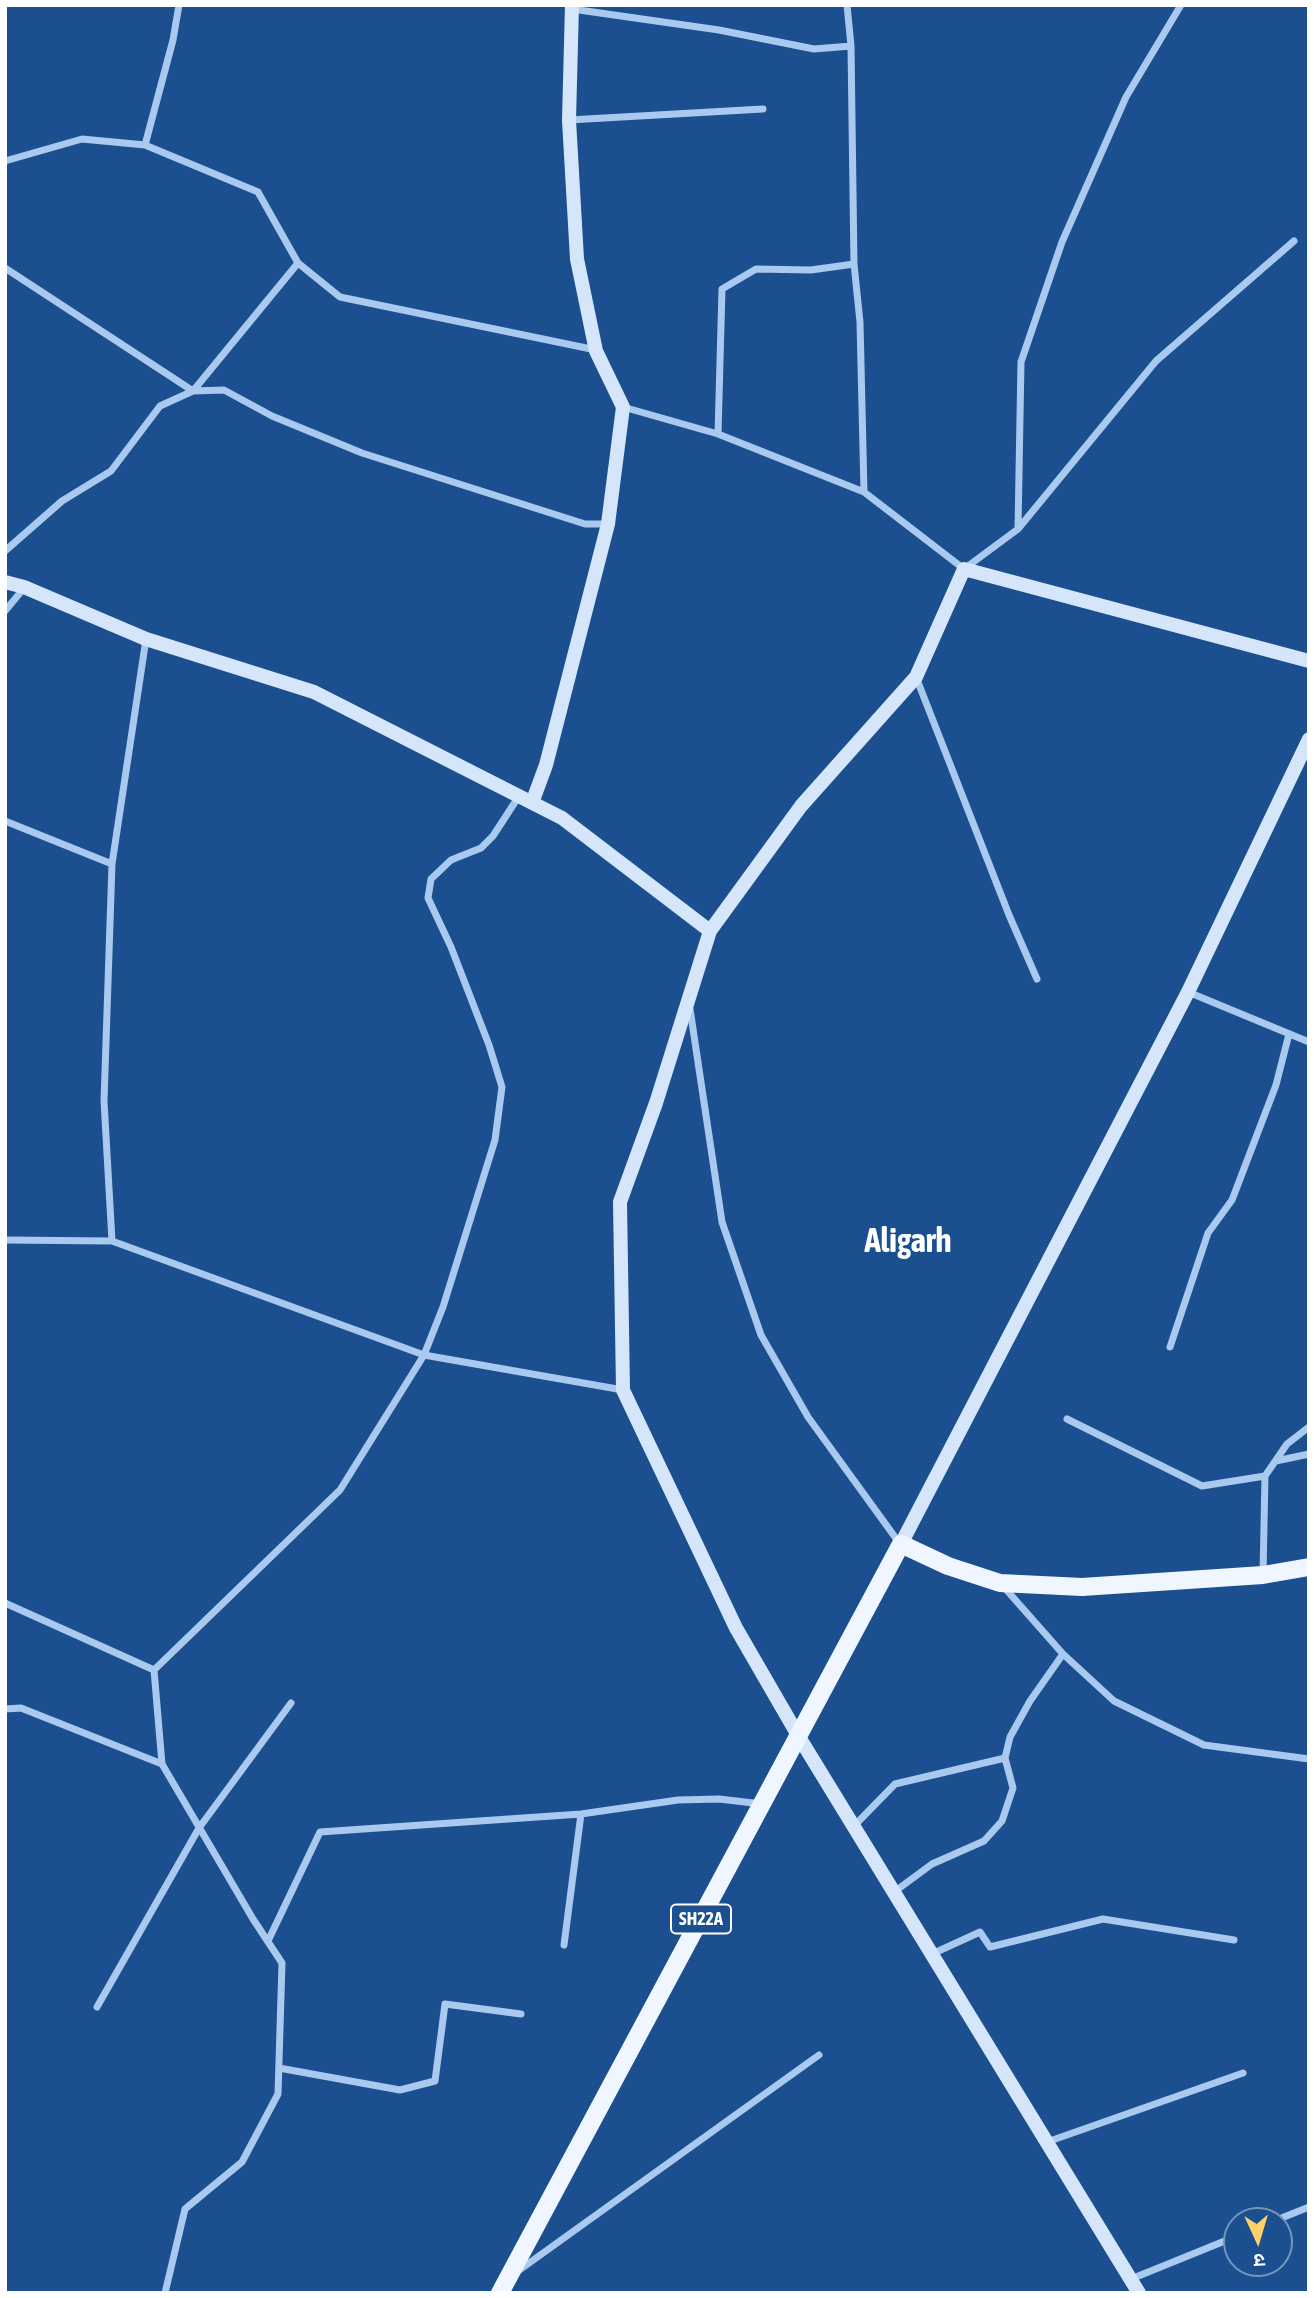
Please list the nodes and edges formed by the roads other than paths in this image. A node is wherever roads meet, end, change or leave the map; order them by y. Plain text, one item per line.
1 (179, 5) edge
2 (847, 5) edge
3 (1181, 5) edge
4 (572, 7) edge
5 (851, 46) junction
6 (763, 109) dead end
7 (569, 120) junction
8 (145, 145) junction
9 (5, 161) edge
10 (1294, 242) dead end
11 (298, 263) junction
12 (854, 264) junction
13 (5, 268) edge
14 (596, 351) junction
15 (193, 391) junction
16 (623, 407) junction
17 (718, 435) junction
18 (864, 492) junction
19 (608, 524) junction
20 (1018, 529) junction
21 (5, 551) edge
22 (964, 569) junction
23 (5, 582) edge
24 (24, 587) junction
25 (5, 611) edge
26 (146, 639) junction
27 (1309, 661) edge
28 (916, 677) junction
29 (1309, 739) edge
30 (525, 799) junction
31 (5, 821) edge
32 (112, 864) junction
33 (710, 932) junction
34 (1037, 979) dead end
35 (1188, 992) junction
36 (689, 1002) junction
37 (1289, 1034) junction
38 (1309, 1042) edge
39 (5, 1240) edge
40 (112, 1241) junction
41 (1170, 1347) dead end
42 (424, 1356) junction
43 (622, 1390) junction
44 (1067, 1419) dead end
45 (1309, 1427) edge
46 (1309, 1454) edge
47 (1276, 1461) junction
48 (1265, 1476) junction
49 (901, 1544) junction
50 (1309, 1567) edge
51 (1263, 1576) junction
52 (1000, 1583) junction
53 (5, 1603) edge
54 (1063, 1654) junction
55 (155, 1670) junction
56 (291, 1703) dead end
57 (5, 1709) edge
58 (799, 1737) junction
59 (1004, 1758) junction
60 (1309, 1759) edge
61 (162, 1764) junction
62 (763, 1804) junction
63 (581, 1814) junction
64 (854, 1826) junction
65 (199, 1828) junction
66 (894, 1893) junction
67 (1234, 1940) dead end
68 (268, 1941) junction
69 (564, 1945) dead end
70 (932, 1955) junction
71 (97, 2007) dead end
72 (521, 2014) dead end
73 (819, 2055) dead end
74 (279, 2068) junction
75 (1243, 2073) dead end
76 (1047, 2142) junction
77 (1223, 2242) edge
78 (1131, 2280) junction
79 (503, 2286) edge
80 (166, 2293) edge
81 (1139, 2293) edge

1 - 8 street
2 - 5 street
3 - 20 street
4 - 5 street
4 - 7 street
5 - 12 street
6 - 7 street
7 - 14 street
8 - 9 street
8 - 11 street
10 - 20 street
11 - 14 street
11 - 15 street
12 - 17 street
12 - 18 street
13 - 15 street
14 - 16 street
15 - 19 street
15 - 21 street
16 - 17 street
16 - 19 street
17 - 18 street
18 - 22 street
19 - 30 street
20 - 22 street
22 - 27 street
22 - 28 street
23 - 24 street
24 - 25 street
24 - 26 street
26 - 30 street
26 - 32 street
28 - 33 street
28 - 34 street
29 - 35 street
30 - 33 street
30 - 42 street
31 - 32 street
32 - 40 street
33 - 36 street
35 - 37 street
35 - 49 street
36 - 43 street
36 - 49 street
37 - 38 street
37 - 41 street
39 - 40 street
40 - 42 street
42 - 43 street
42 - 55 street
43 - 58 street
44 - 48 street
45 - 47 street
46 - 47 street
47 - 48 street
48 - 51 street
49 - 52 main road
49 - 58 main road, SH22A
50 - 51 main road
51 - 52 main road
52 - 54 street
53 - 55 street
54 - 59 street
54 - 60 street
55 - 61 street
56 - 65 street
57 - 61 street
58 - 62 main road, SH22A
58 - 64 street
59 - 64 street
59 - 66 street
61 - 65 street
62 - 63 street
62 - 79 main road, SH22A
63 - 68 street
63 - 69 street
64 - 66 street
65 - 68 street
65 - 71 street
66 - 70 street
67 - 70 street
68 - 74 street
70 - 76 street
72 - 74 street
73 - 79 street
74 - 80 street
75 - 76 street
76 - 78 street
77 - 78 street
78 - 81 street

